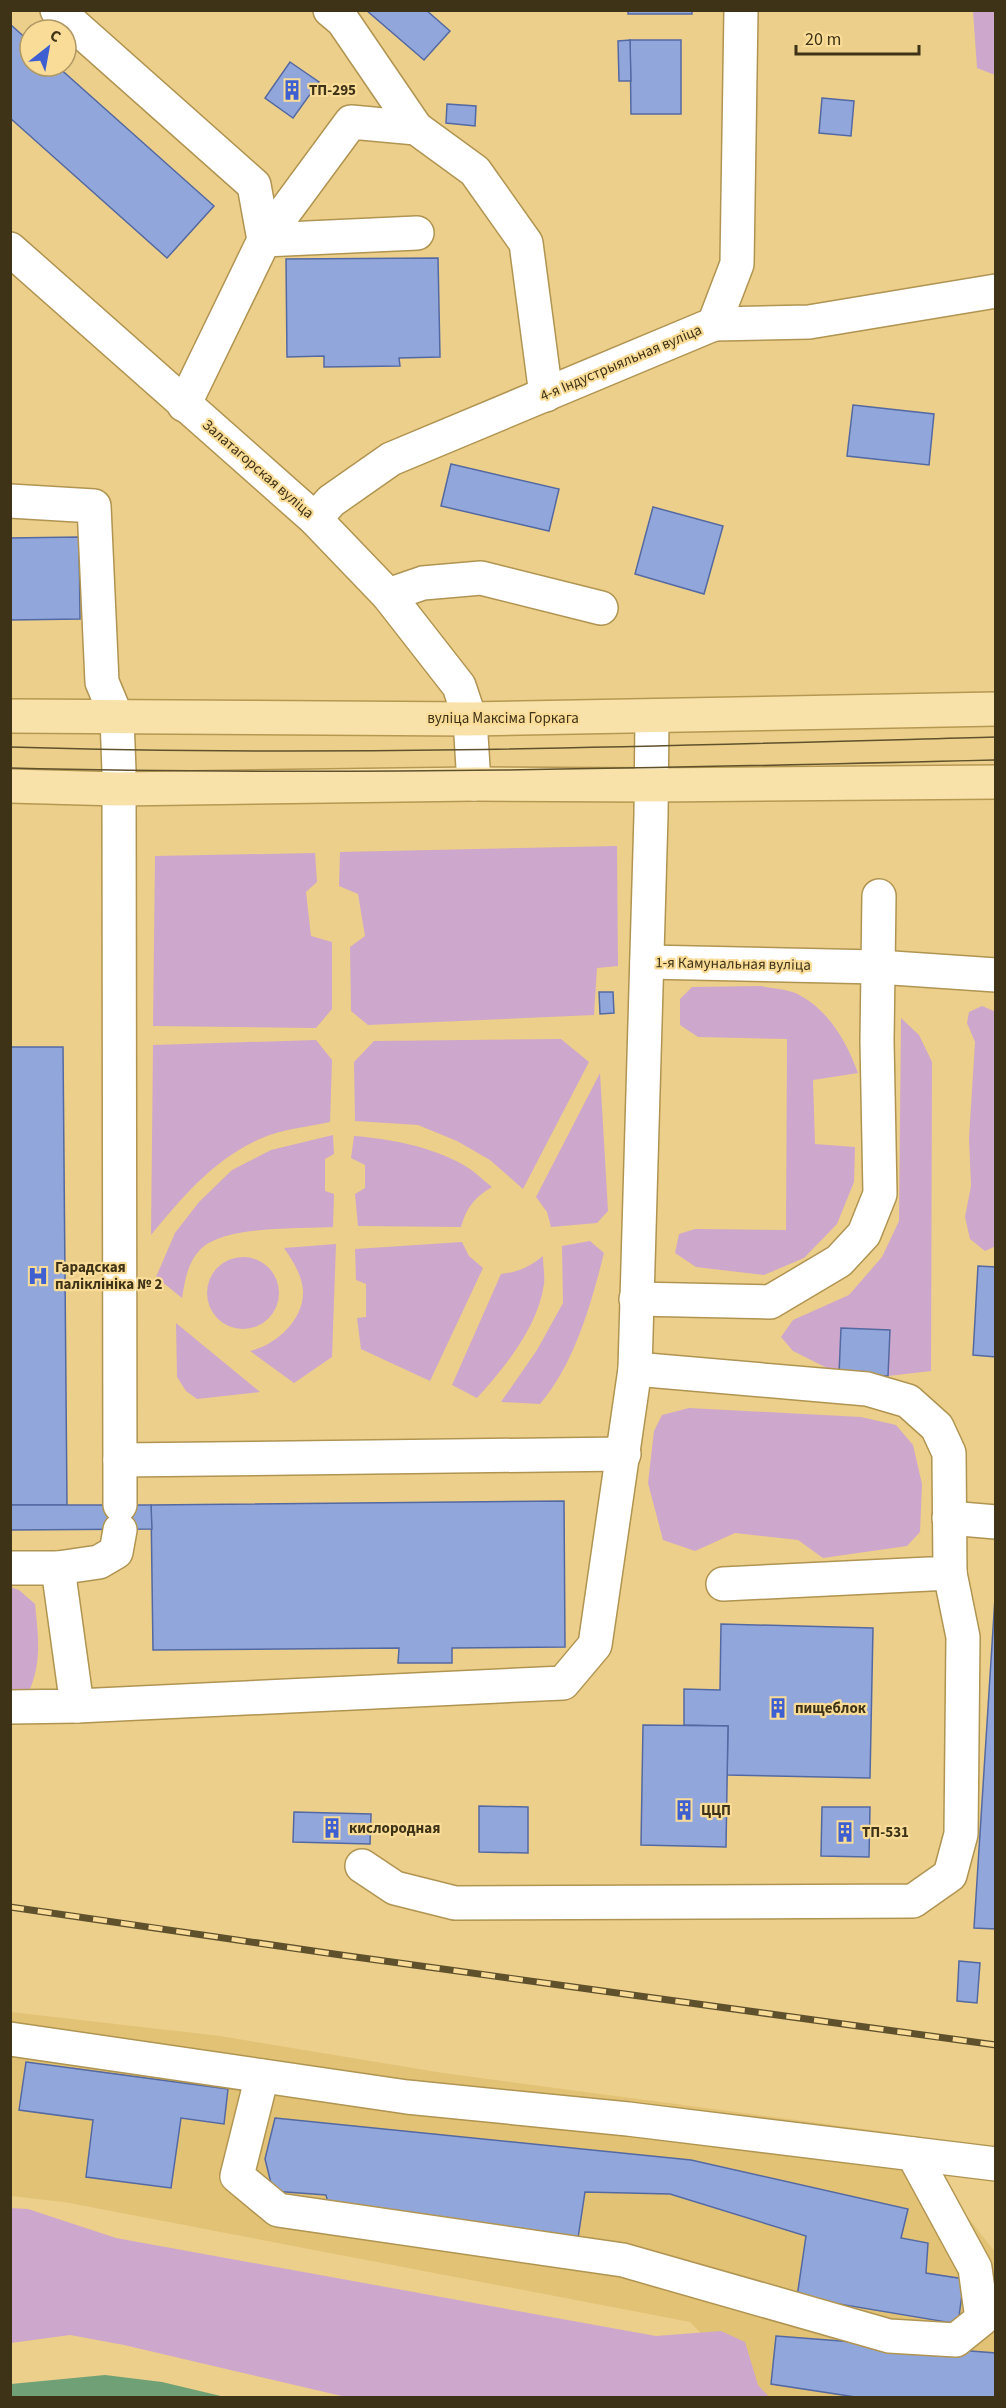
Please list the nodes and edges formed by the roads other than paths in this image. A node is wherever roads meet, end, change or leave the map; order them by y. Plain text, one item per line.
1 (330, 10) edge
2 (741, 10) edge
3 (61, 12) edge
4 (416, 128) junction
5 (417, 233) dead end
6 (264, 240) junction
7 (10, 249) edge
8 (996, 291) edge
9 (714, 324) junction
10 (546, 394) junction
11 (184, 405) junction
12 (10, 501) edge
13 (315, 519) junction
14 (388, 596) junction
15 (601, 608) dead end
16 (996, 709) edge
17 (10, 716) edge
18 (652, 717) junction
19 (117, 718) junction
20 (470, 719) junction
21 (996, 782) edge
22 (474, 784) junction
23 (652, 785) junction
24 (10, 786) edge
25 (119, 789) junction
26 (879, 896) dead end
27 (647, 962) junction
28 (878, 967) junction
29 (996, 975) edge
30 (636, 1299) junction
31 (635, 1370) junction
32 (624, 1454) junction
33 (120, 1460) junction
34 (949, 1518) junction
35 (996, 1522) edge
36 (10, 1568) edge
37 (58, 1568) junction
38 (950, 1573) junction
39 (723, 1584) dead end
40 (76, 1706) junction
41 (10, 1707) edge
42 (362, 1866) dead end
43 (10, 2039) edge
44 (262, 2076) junction
45 (913, 2154) junction
46 (996, 2164) edge

1 - 4 street
2 - 9 street, 4-я Індустрыяльная вуліца
3 - 6 street
4 - 6 street
4 - 10 street
5 - 6 street
6 - 11 street
7 - 11 street, Залатагорская вуліца
8 - 9 street
9 - 10 street, 4-я Індустрыяльная вуліца
10 - 13 street, 4-я Індустрыяльная вуліца
11 - 13 street, Залатагорская вуліца
12 - 19 street
13 - 14 street, Залатагорская вуліца
14 - 15 street
14 - 20 street, Залатагорская вуліца
16 - 18 main road, вуліца Максіма Горкага
17 - 19 main road, вуліца Максіма Горкага
18 - 20 main road, вуліца Максіма Горкага
18 - 23 street, 1-я Камунальная вуліца
19 - 20 main road, вуліца Максіма Горкага
19 - 25 street
20 - 22 street, Залатагорская вуліца
21 - 23 main road
22 - 23 main road
22 - 25 main road
23 - 27 street, 1-я Камунальная вуліца
24 - 25 main road
25 - 33 street
26 - 28 street
27 - 28 street, 1-я Камунальная вуліца
27 - 30 street
28 - 29 street, 1-я Камунальная вуліца
28 - 30 street
30 - 31 street
31 - 32 street
31 - 34 street
32 - 33 street
32 - 40 street
33 - 37 street
34 - 35 street
34 - 38 street
36 - 37 street
37 - 40 street
38 - 39 street
38 - 42 street
40 - 41 street
43 - 44 street
44 - 45 street
44 - 45 street
45 - 46 street

